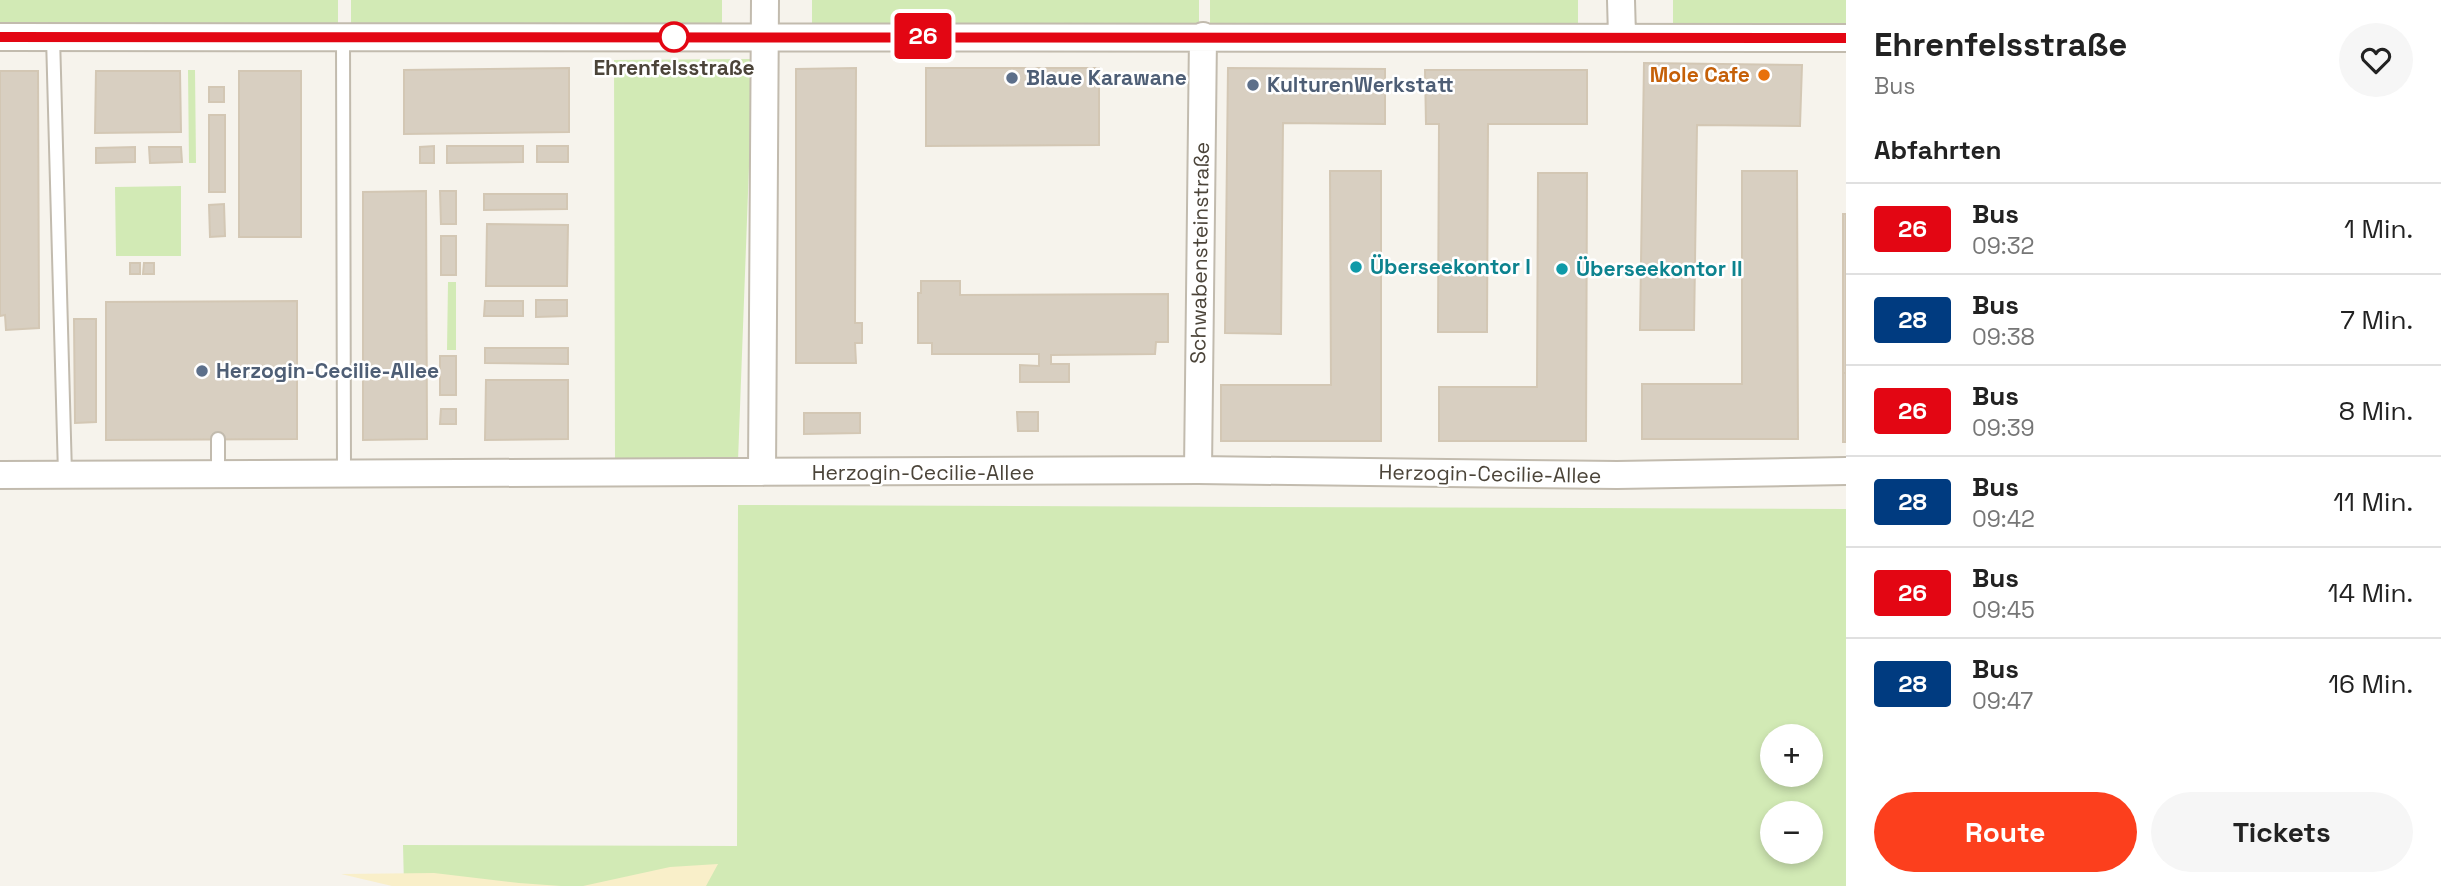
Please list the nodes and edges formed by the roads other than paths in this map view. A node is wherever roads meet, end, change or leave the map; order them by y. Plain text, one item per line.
1 (765, 0) edge
2 (1621, 0) edge
3 (1203, 36) junction
4 (1622, 36) junction
5 (0, 37) edge
6 (53, 37) junction
7 (343, 37) junction
8 (765, 37) junction
9 (1846, 38) edge
10 (218, 439) dead end
11 (1198, 470) junction
12 (1846, 471) edge
13 (762, 472) junction
14 (65, 474) junction
15 (218, 474) junction
16 (344, 474) junction
17 (0, 475) edge

1 - 8 street
2 - 4 street
3 - 4 street
3 - 8 street
3 - 11 street, Schwabensteinstraße
4 - 9 street
5 - 6 street
6 - 7 street
6 - 14 lane
7 - 8 street
7 - 16 lane
8 - 13 street
10 - 15 lane
11 - 12 street, Herzogin-Cecilie-Allee
11 - 13 street, Herzogin-Cecilie-Allee
13 - 16 street, Herzogin-Cecilie-Allee
14 - 15 street, Herzogin-Cecilie-Allee
14 - 17 street, Herzogin-Cecilie-Allee
15 - 16 street, Herzogin-Cecilie-Allee

